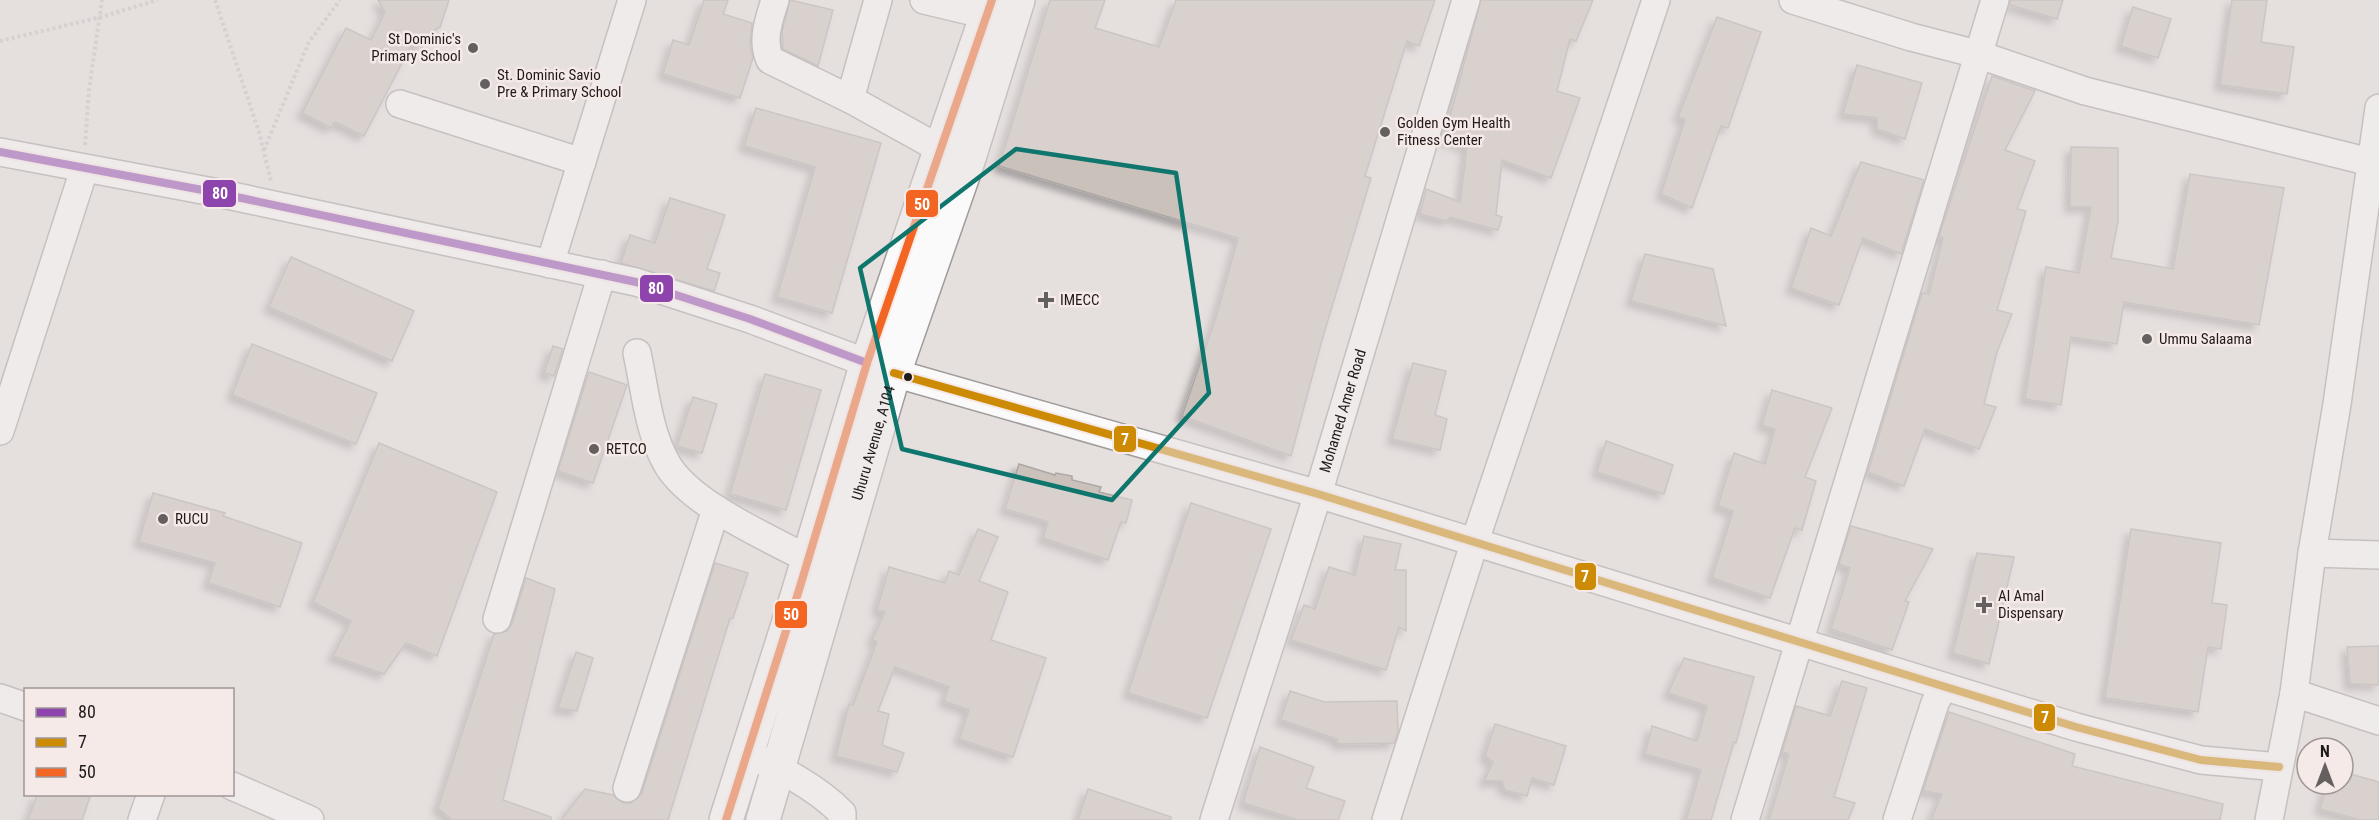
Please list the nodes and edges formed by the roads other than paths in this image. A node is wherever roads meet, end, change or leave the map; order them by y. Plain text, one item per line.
1 (633, 0) edge
2 (775, 0) edge
3 (878, 0) edge
4 (924, 0) edge
5 (1018, 0) edge
6 (1466, 0) edge
7 (1656, 0) edge
8 (1793, 0) edge
9 (1995, 0) edge
10 (989, 7) edge
11 (1977, 54) junction
12 (850, 99) junction
13 (400, 104) dead end
14 (2379, 108) edge
15 (0, 152) edge
16 (955, 154) junction
17 (582, 162) junction
18 (2370, 162) junction
19 (84, 170) junction
20 (2373, 208) edge
21 (550, 264) junction
22 (602, 274) junction
23 (637, 353) dead end
24 (881, 368) junction
25 (0, 431) edge
26 (1318, 494) junction
27 (716, 509) junction
28 (1474, 544) junction
29 (2312, 553) junction
30 (2379, 555) edge
31 (808, 559) junction
32 (498, 619) dead end
33 (1799, 641) junction
34 (1942, 688) junction
35 (2294, 693) junction
36 (0, 698) edge
37 (24, 706) edge
38 (2379, 721) edge
39 (747, 753) junction
40 (2279, 767) junction
41 (778, 768) junction
42 (234, 787) edge
43 (627, 788) dead end
44 (151, 796) edge
45 (142, 820) edge
46 (310, 820) edge
47 (726, 820) edge
48 (763, 820) edge
49 (842, 820) edge
50 (1214, 820) edge
51 (1386, 820) edge
52 (1745, 820) edge
53 (1897, 820) edge
54 (2269, 820) edge

1 - 17 street
2 - 12 street
3 - 12 street
4 - 10 street
5 - 16 highway, Uhuru Avenue, A104
6 - 26 street, Mohamed Amer Road
7 - 28 street
8 - 11 street
9 - 11 street
10 - 16 highway, Uhuru Avenue, A104
11 - 18 street
11 - 33 street
12 - 16 street
13 - 17 street
14 - 18 street
15 - 19 street
16 - 24 highway, Uhuru Avenue, A104
17 - 21 street
18 - 20 street
19 - 21 street
19 - 25 street
20 - 29 street
21 - 22 street
22 - 24 street
22 - 32 street
23 - 27 street
24 - 26 street
24 - 31 highway, Uhuru Avenue, A104
24 - 41 highway, Uhuru Avenue, A104
26 - 28 street
26 - 50 street, Mohamed Amer Road
27 - 31 street
27 - 43 street
28 - 33 street
28 - 51 street
29 - 30 street
29 - 35 street
31 - 39 highway, Uhuru Avenue, A104
33 - 34 street
33 - 52 street
34 - 40 street
34 - 53 street
35 - 38 street
35 - 40 street
36 - 37 street
39 - 41 street
39 - 47 highway, Uhuru Avenue, A104
40 - 54 street
41 - 48 highway, Uhuru Avenue, A104
41 - 49 street
42 - 46 street
44 - 45 street

